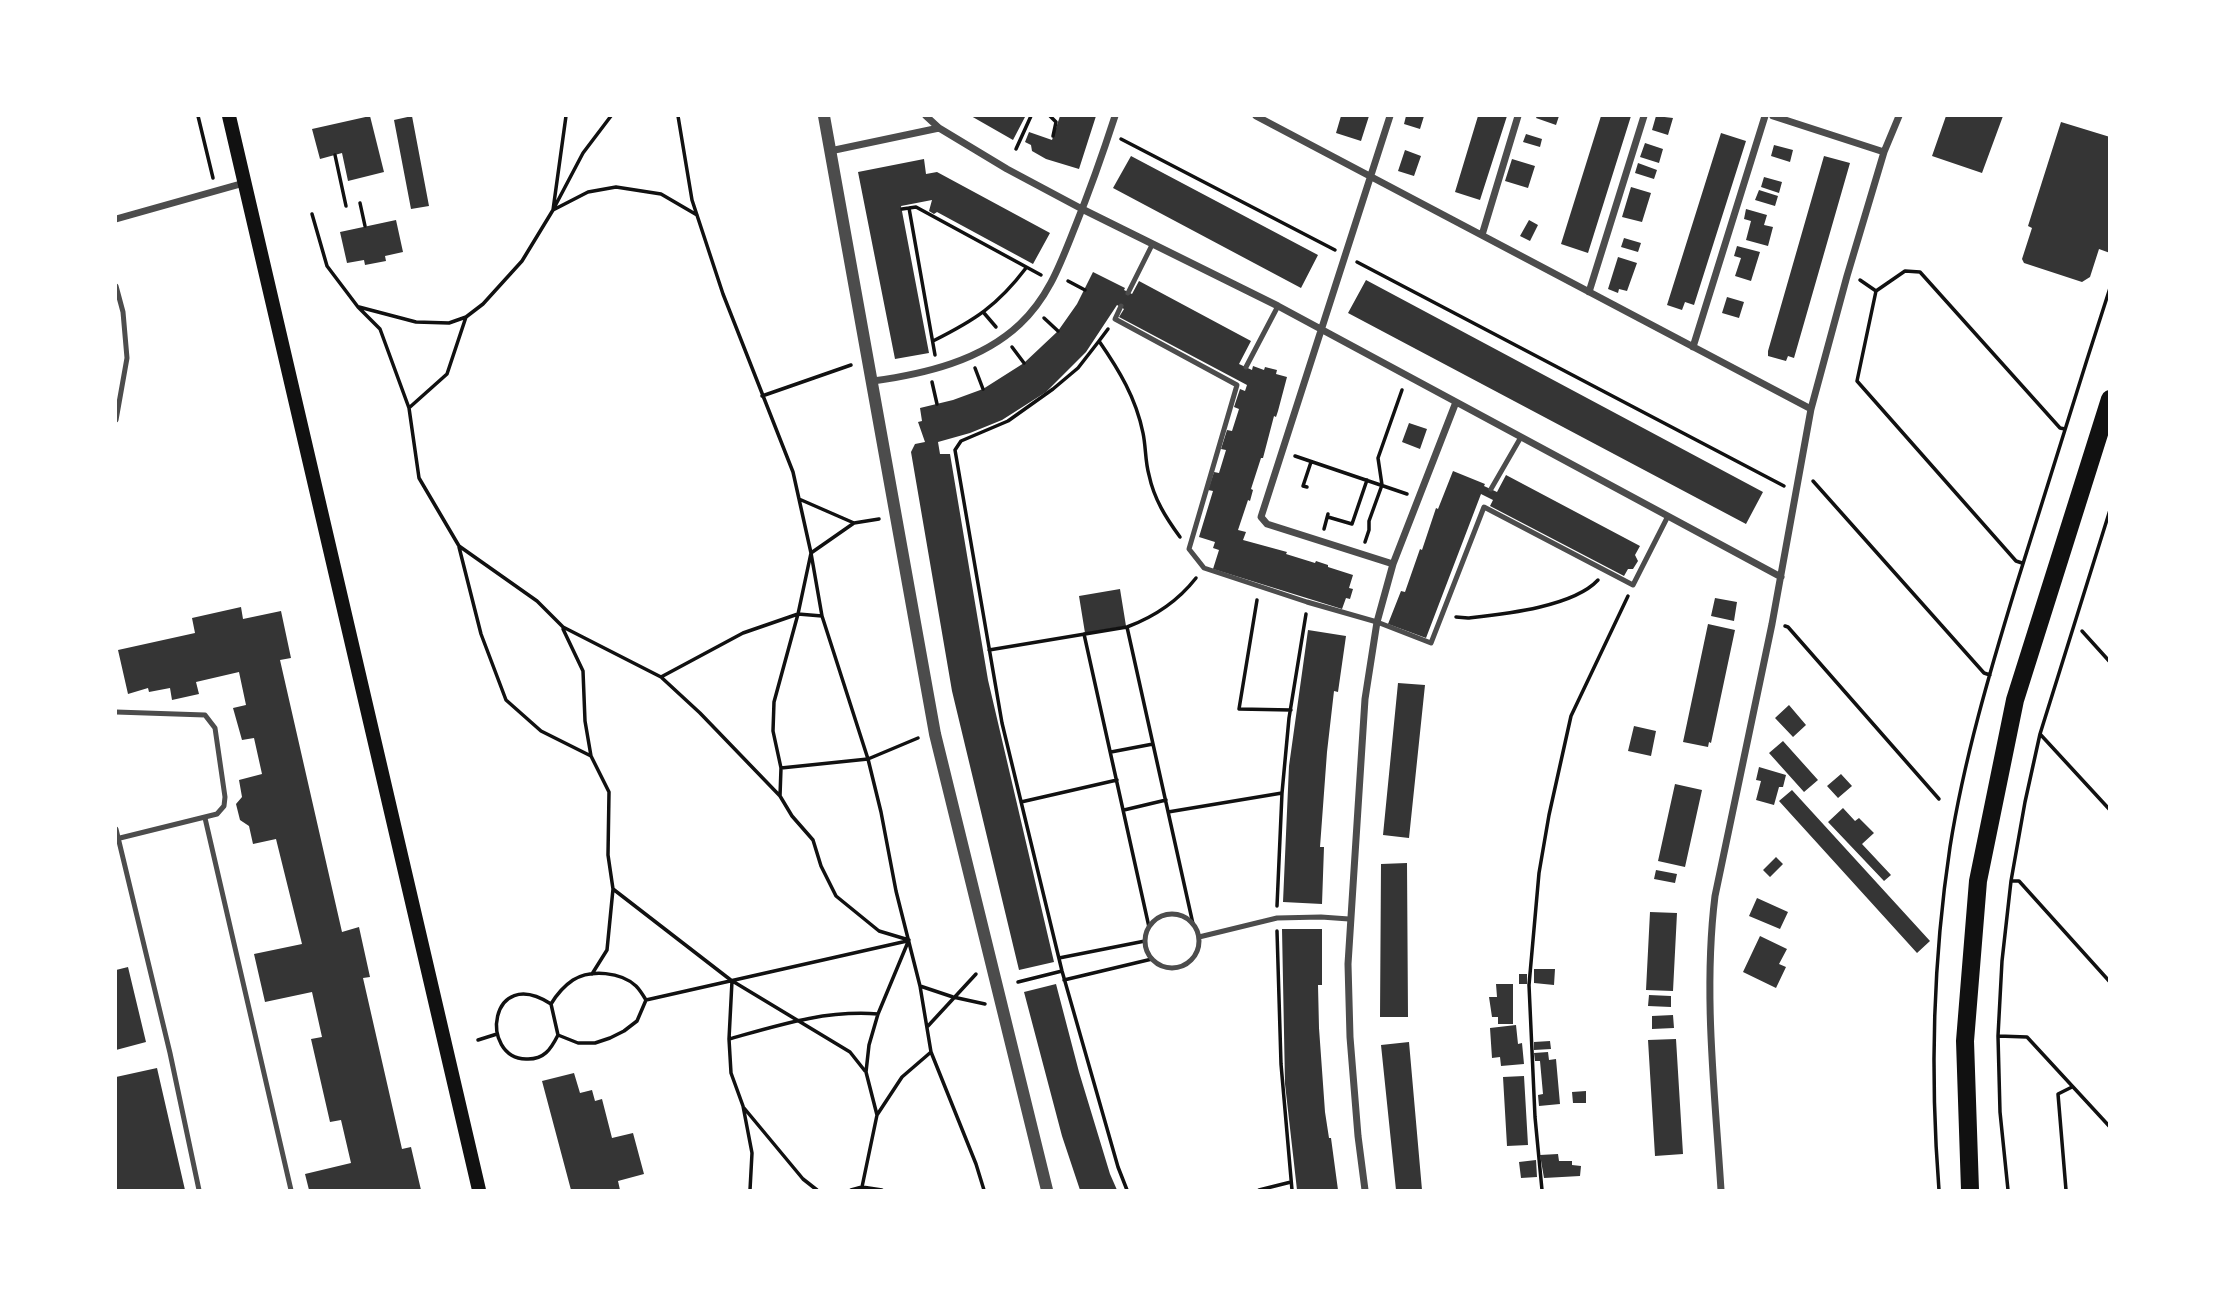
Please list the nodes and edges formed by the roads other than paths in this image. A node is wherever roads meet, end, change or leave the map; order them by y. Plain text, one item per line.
1 (229, 116) edge
2 (824, 116) edge
3 (926, 116) edge
4 (1115, 116) edge
5 (1256, 116) edge
6 (1390, 116) edge
7 (1518, 116) edge
8 (1644, 116) edge
9 (1765, 116) edge
10 (1773, 116) edge
11 (1899, 116) edge
12 (939, 128) junction
13 (830, 151) junction
14 (1884, 152) junction
15 (1371, 176) junction
16 (245, 183) junction
17 (1082, 209) junction
18 (116, 219) edge
19 (1482, 235) junction
20 (1152, 245) junction
21 (116, 286) edge
22 (1589, 292) junction
23 (1128, 293) dead end
24 (1121, 306) dead end
25 (1278, 306) junction
26 (1322, 330) junction
27 (1693, 346) junction
28 (1246, 367) dead end
29 (873, 381) junction
30 (2109, 400) edge
31 (1456, 402) junction
32 (1811, 409) junction
33 (116, 420) edge
34 (1521, 437) junction
35 (1491, 489) dead end
36 (1488, 497) dead end
37 (1484, 507) junction
38 (1668, 516) junction
39 (1393, 565) junction
40 (1781, 577) junction
41 (1377, 622) junction
42 (116, 712) edge
43 (205, 818) junction
44 (116, 829) edge
45 (116, 838) edge
46 (1349, 919) junction
47 (1199, 937) junction
48 (199, 1191) edge
49 (291, 1191) edge
50 (479, 1191) edge
51 (1048, 1191) edge
52 (1365, 1191) edge
53 (1721, 1191) edge
54 (1970, 1191) edge

1 - 16 main road
2 - 13 street
3 - 12 street
4 - 17 street
5 - 15 street
6 - 15 street
7 - 19 street
8 - 22 street
9 - 27 street
10 - 14 street
11 - 14 street
12 - 13 street
12 - 17 street
13 - 29 street
14 - 32 street
15 - 19 street
15 - 26 street
16 - 18 street
16 - 50 main road
17 - 20 street
17 - 29 street
19 - 22 street
20 - 23 lane
20 - 25 street
21 - 33 lane
22 - 27 street
24 - 41 lane
25 - 26 street
25 - 28 lane
26 - 31 street
26 - 39 street
27 - 32 street
29 - 51 street
30 - 54 main road
31 - 34 street
31 - 39 street
32 - 40 street
34 - 35 lane
34 - 38 street
36 - 37 lane
37 - 38 lane
37 - 41 lane
38 - 40 street
39 - 41 street
40 - 53 street
41 - 46 street
42 - 43 lane
43 - 45 lane
43 - 49 lane
44 - 45 lane
45 - 48 lane
46 - 47 lane
46 - 52 street
47 - 47 lane

